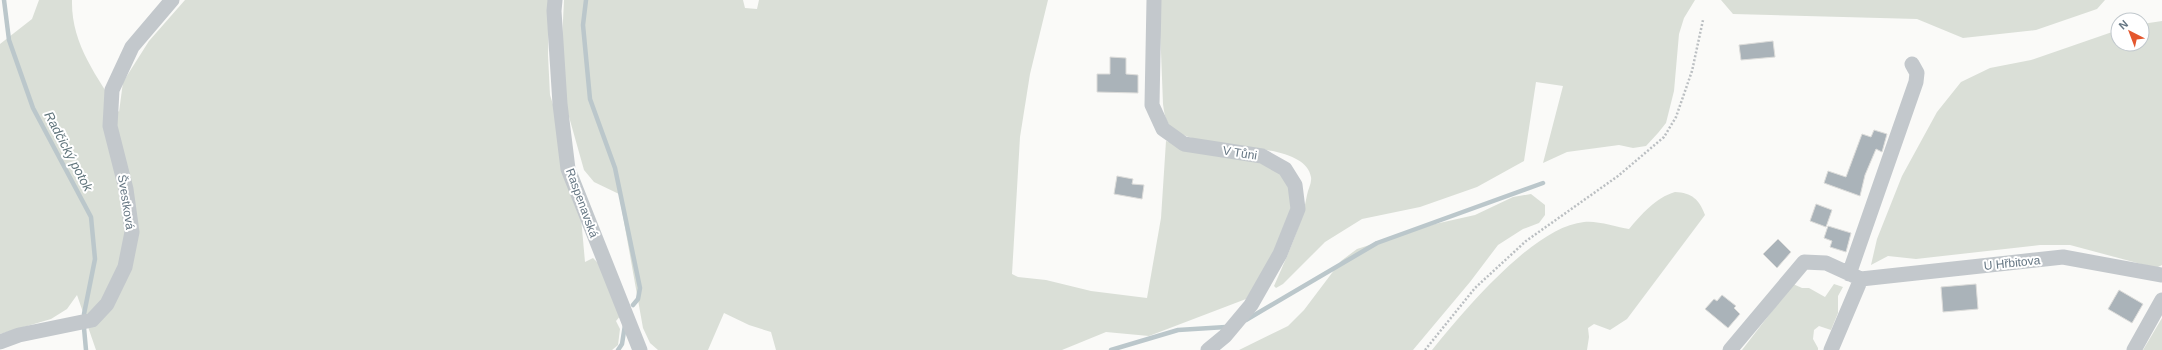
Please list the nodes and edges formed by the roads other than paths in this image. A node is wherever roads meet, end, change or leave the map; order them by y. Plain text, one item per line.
1 (172, 0) edge
2 (555, 0) edge
3 (1154, 0) edge
4 (1912, 64) dead end
5 (2162, 275) edge
6 (1855, 277) junction
7 (2162, 300) edge
8 (0, 342) edge
9 (640, 350) edge
10 (1208, 350) edge
11 (1730, 350) edge
12 (1831, 350) edge
13 (2134, 350) edge

1 - 8 street, Švestková
2 - 9 street, Raspenavská
3 - 10 street, V Tůni
4 - 6 street
5 - 6 street, U Hřbitova
6 - 11 street
6 - 12 street
7 - 13 street

